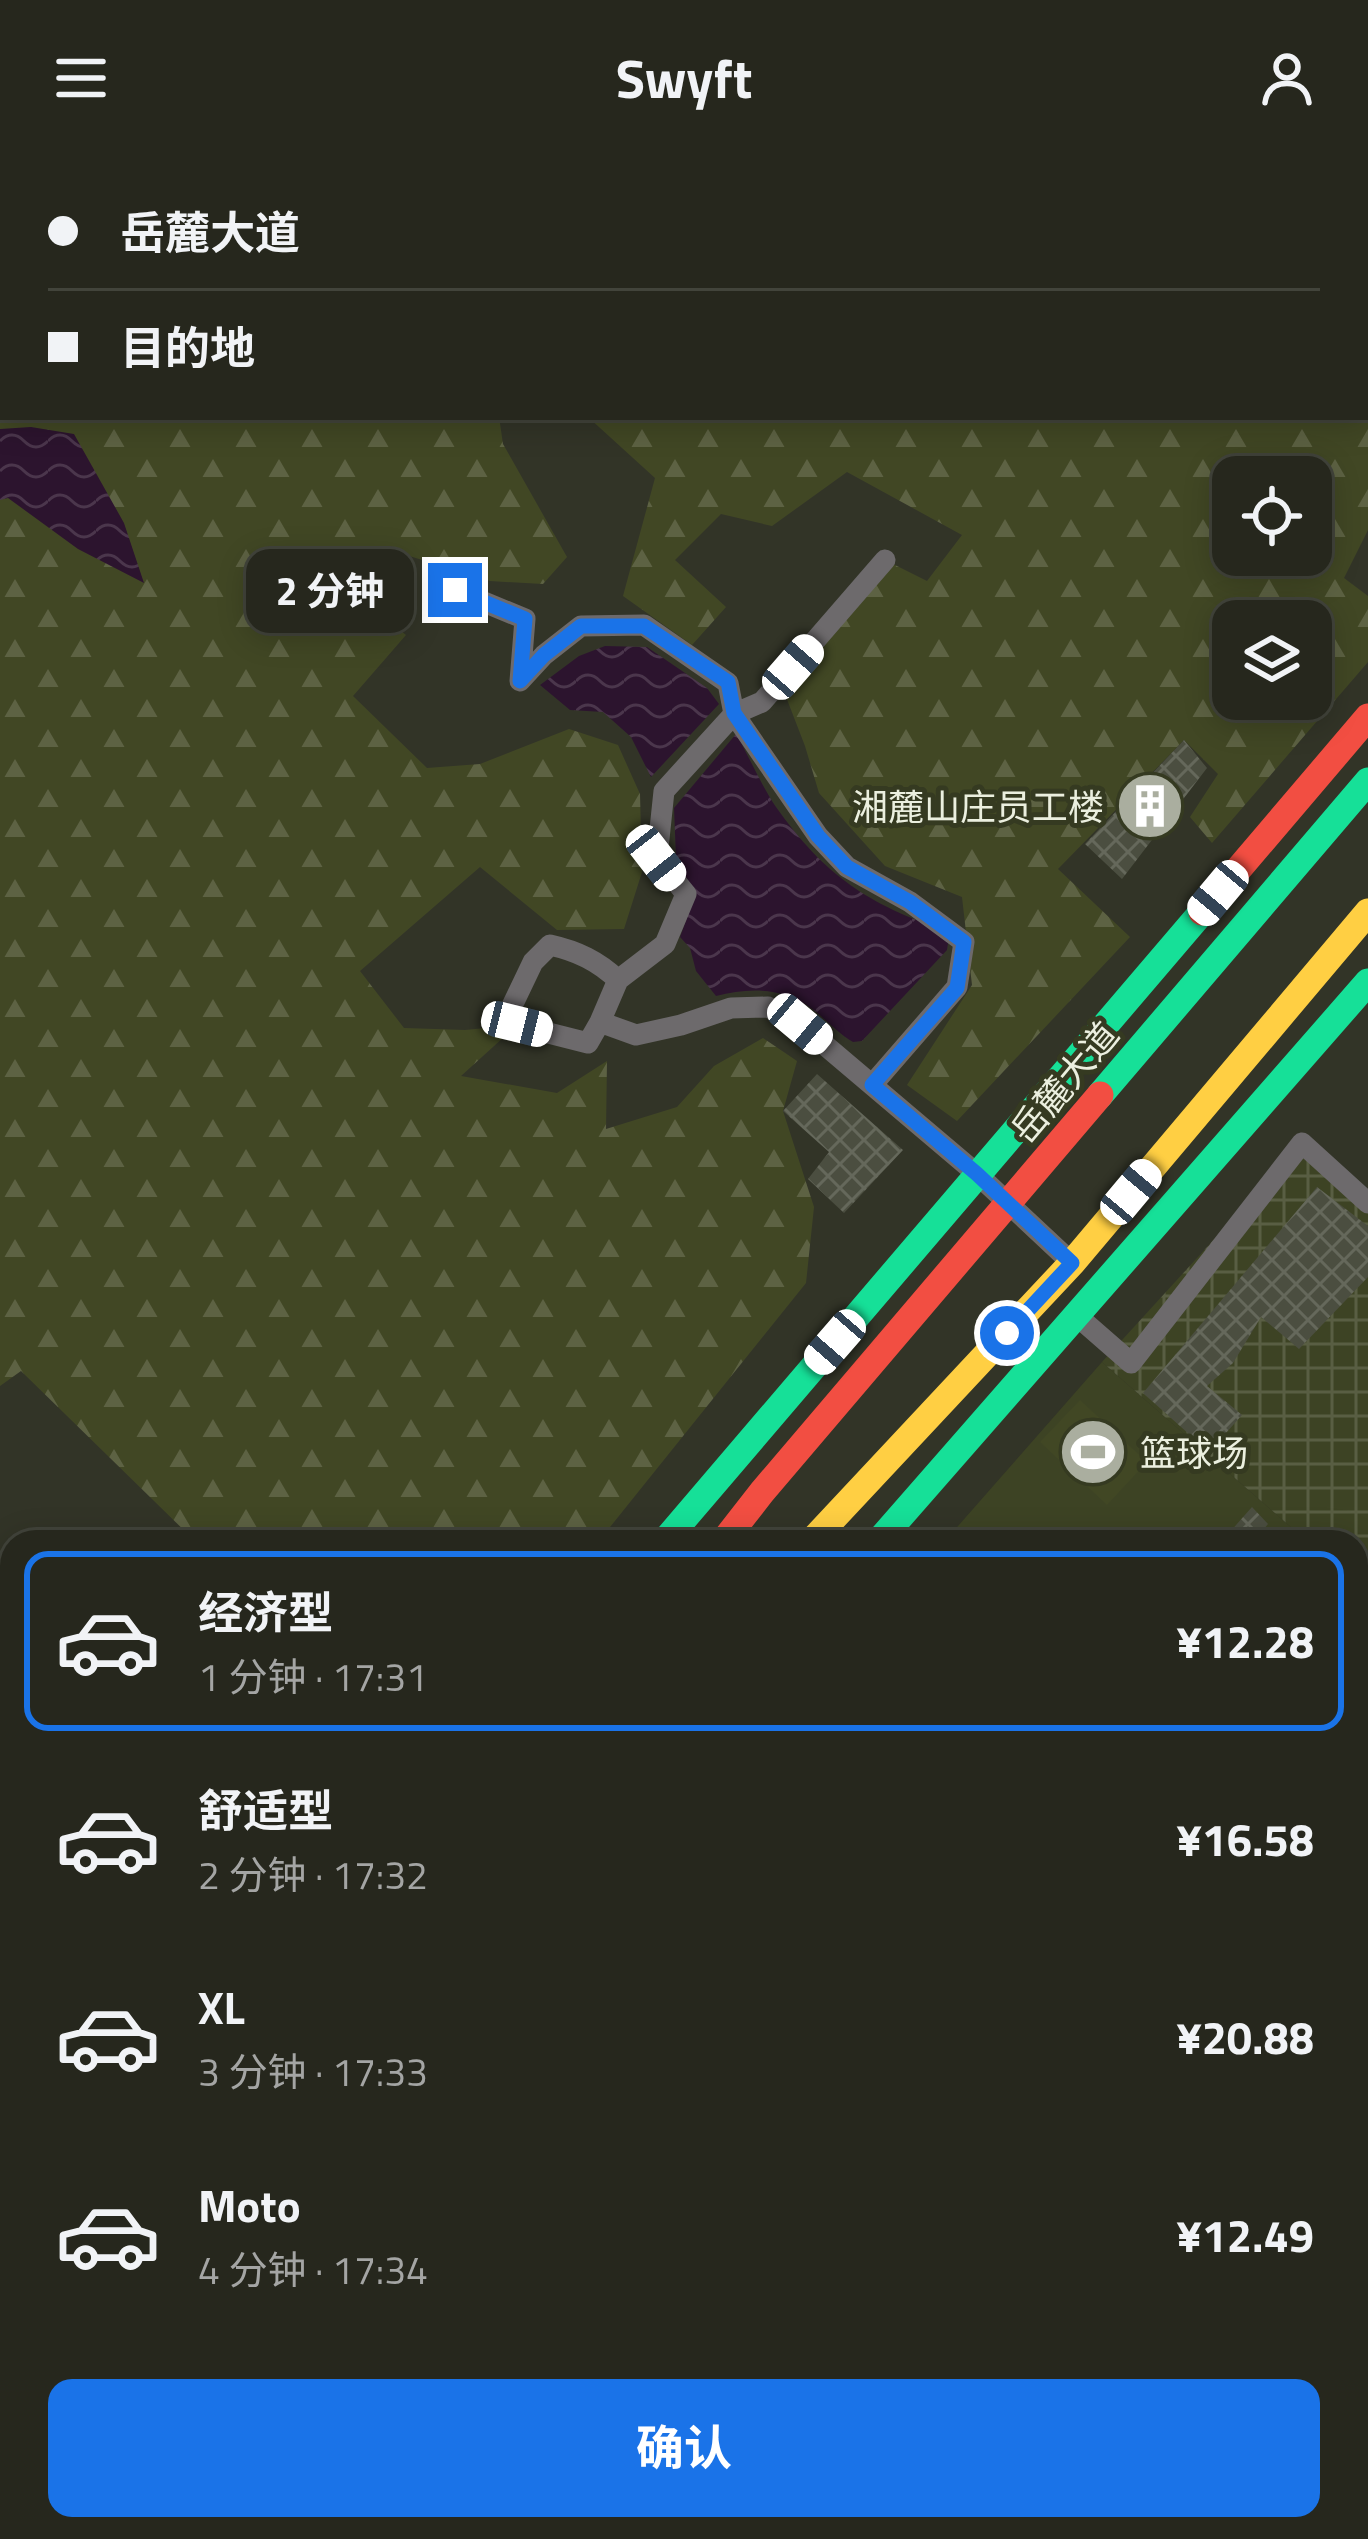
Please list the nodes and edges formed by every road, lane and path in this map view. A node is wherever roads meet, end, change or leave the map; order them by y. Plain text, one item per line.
1 (885, 560) dead end
2 (455, 590) dead end
3 (734, 713) junction
4 (1368, 717) edge
5 (1368, 781) edge
6 (1368, 911) edge
7 (618, 980) junction
8 (1362, 1000) edge
9 (601, 1022) junction
10 (872, 1085) junction
11 (977, 1174) junction
12 (1009, 1203) junction
13 (1368, 1203) edge
14 (1072, 1263) junction
15 (1076, 1316) junction
16 (674, 1530) edge
17 (733, 1530) edge
18 (823, 1530) edge
19 (889, 1530) edge

1 - 3 street
2 - 3 street
3 - 7 street
3 - 10 street
4 - 11 main road
5 - 12 main road, 岳麓大道
6 - 14 main road
7 - 9 street
7 - 9 street
8 - 15 main road
9 - 10 street
10 - 11 street
11 - 12 street
11 - 16 main road
12 - 14 street
12 - 17 main road, 岳麓大道
13 - 15 street
14 - 18 main road
15 - 19 main road

